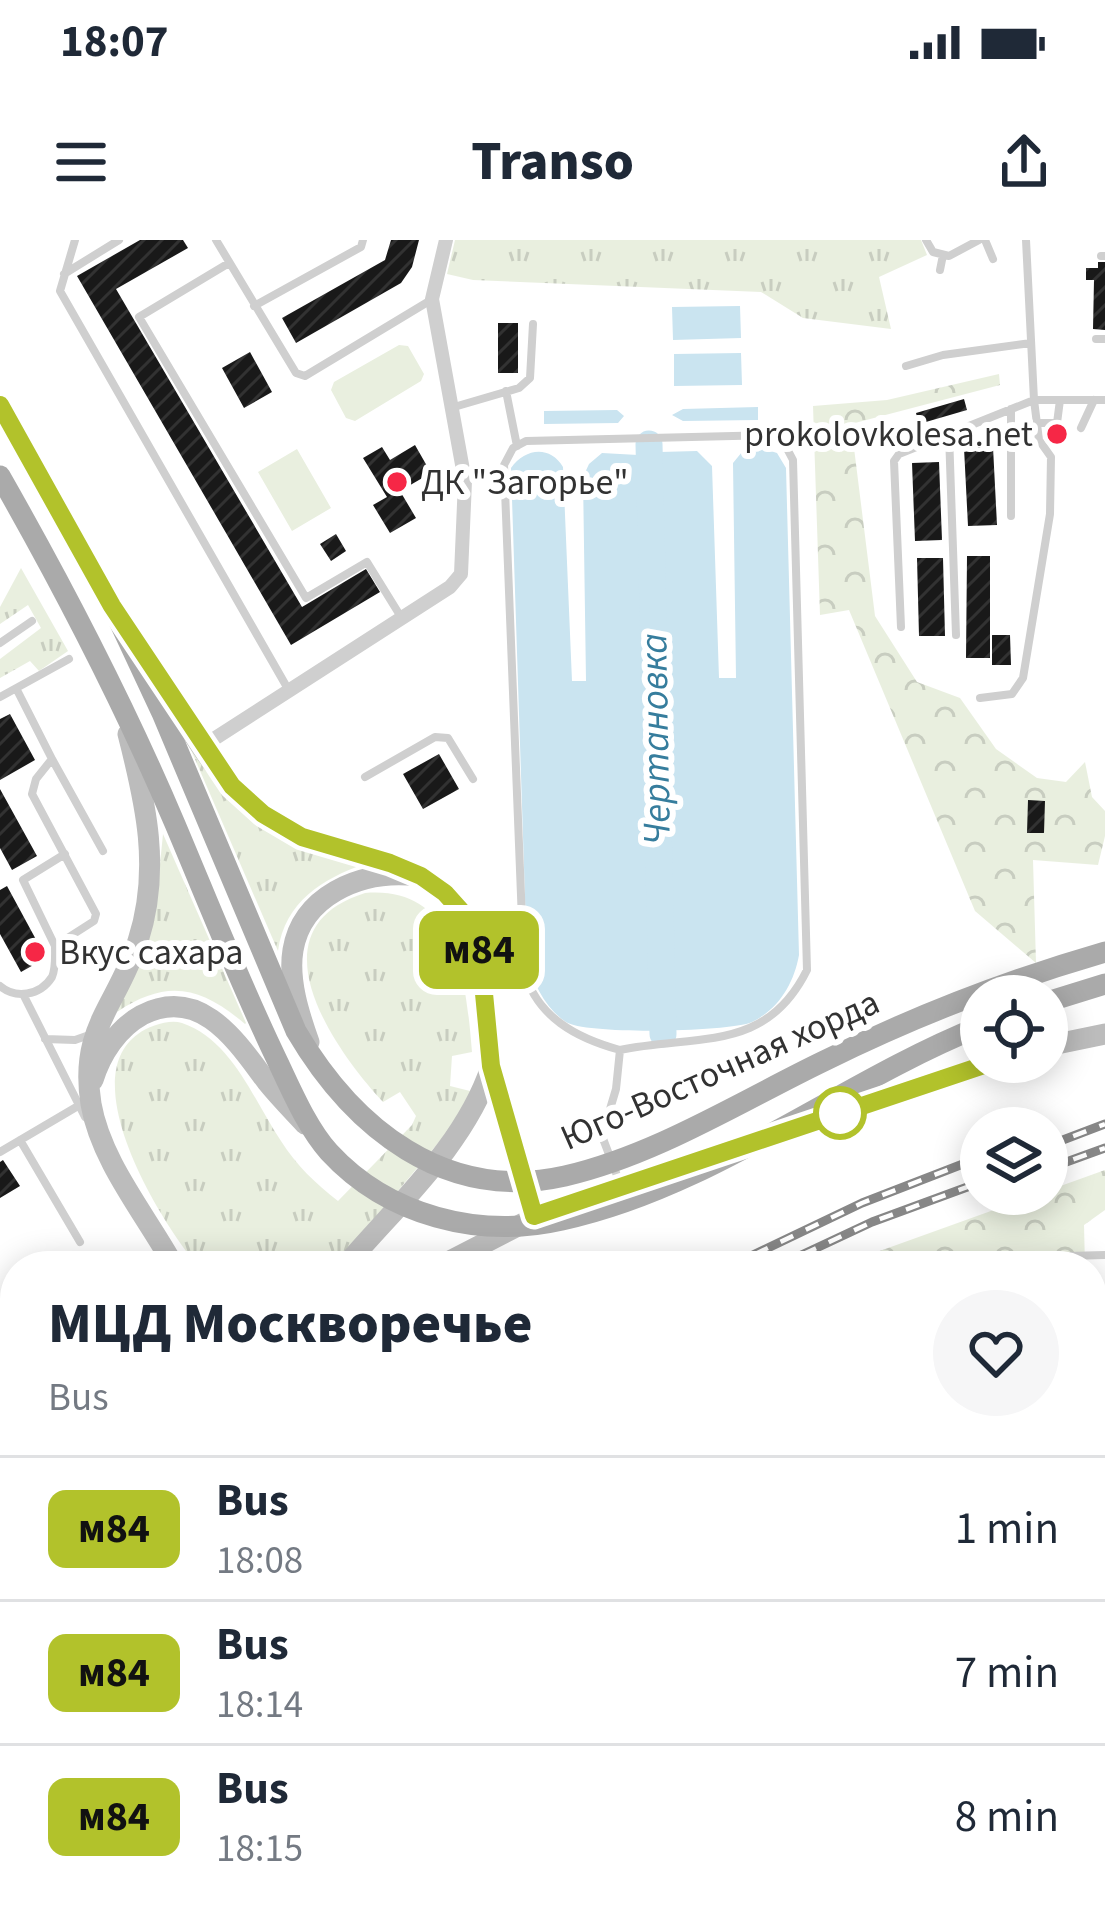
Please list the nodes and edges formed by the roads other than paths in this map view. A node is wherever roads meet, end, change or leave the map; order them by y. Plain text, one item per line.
1 (75, 240) edge
2 (119, 240) edge
3 (216, 240) edge
4 (363, 240) edge
5 (446, 240) edge
6 (926, 240) edge
7 (982, 240) edge
8 (1026, 240) edge
9 (943, 255) junction
10 (993, 259) dead end
11 (229, 263) junction
12 (940, 270) dead end
13 (64, 274) junction
14 (432, 299) junction
15 (254, 306) junction
16 (533, 324) dead end
17 (1031, 343) junction
18 (906, 366) dead end
19 (506, 392) junction
20 (1034, 400) junction
21 (1060, 400) junction
22 (1100, 400) edge
23 (0, 404) edge
24 (454, 407) junction
25 (1011, 409) junction
26 (1037, 423) junction
27 (1081, 428) dead end
28 (949, 434) junction
29 (518, 446) junction
30 (0, 476) edge
31 (1011, 515) dead end
32 (112, 606) junction
33 (401, 619) junction
34 (32, 621) dead end
35 (902, 627) dead end
36 (956, 635) dead end
37 (0, 644) edge
38 (69, 659) dead end
39 (288, 688) junction
40 (16, 690) junction
41 (118, 693) junction
42 (0, 697) edge
43 (980, 698) dead end
44 (203, 746) junction
45 (52, 759) junction
46 (365, 777) dead end
47 (473, 779) dead end
48 (104, 851) dead end
49 (65, 854) junction
50 (421, 876) junction
51 (56, 946) junction
52 (1105, 952) edge
53 (1105, 984) edge
54 (0, 986) edge
55 (1068, 995) edge
56 (24, 996) junction
57 (93, 1034) junction
58 (1105, 1034) edge
59 (960, 1035) edge
60 (45, 1039) junction
61 (1068, 1042) edge
62 (620, 1050) junction
63 (491, 1066) junction
64 (318, 1069) junction
65 (960, 1073) edge
66 (84, 1099) junction
67 (318, 1139) junction
68 (20, 1140) junction
69 (0, 1152) edge
70 (622, 1187) junction
71 (534, 1216) junction
72 (80, 1242) dead end
73 (168, 1251) edge
74 (358, 1251) edge
75 (468, 1251) edge

1 - 13 lane
2 - 13 lane
3 - 11 lane
4 - 15 lane
5 - 14 street
6 - 9 lane
7 - 9 lane
7 - 10 lane
8 - 17 lane
9 - 12 lane
11 - 15 lane
11 - 33 lane
13 - 39 lane
14 - 15 lane
14 - 24 street
16 - 19 lane
17 - 18 lane
17 - 20 lane
19 - 24 lane
19 - 29 lane
20 - 21 lane
20 - 25 lane
20 - 26 lane
21 - 22 lane
21 - 26 lane
22 - 27 lane
23 - 32 main road, Юго-Восточная хорда
24 - 33 street
25 - 28 lane
25 - 31 lane
26 - 43 lane
28 - 35 lane
28 - 36 lane
29 - 62 lane
29 - 62 lane
30 - 41 main road, Юго-Восточная хорда
32 - 44 main road
32 - 64 main road, Юго-Восточная хорда
33 - 39 street
34 - 37 lane
38 - 40 lane
39 - 44 street
40 - 42 lane
40 - 45 lane
41 - 57 main road
41 - 67 main road, Юго-Восточная хорда
44 - 50 main road
45 - 48 lane
45 - 49 lane
46 - 47 lane
49 - 51 lane
49 - 51 lane
50 - 63 main road
50 - 64 main road
51 - 56 lane
52 - 64 main road, Юго-Восточная хорда
53 - 55 main road
54 - 56 lane
56 - 60 lane
57 - 60 lane
57 - 66 main road
58 - 61 main road
59 - 67 main road, Юго-Восточная хорда
60 - 66 lane
62 - 70 lane
63 - 71 main road
63 - 74 main road
65 - 70 main road
66 - 67 main road
66 - 68 lane
66 - 73 main road
68 - 69 lane
68 - 72 lane
70 - 71 main road
71 - 75 main road

